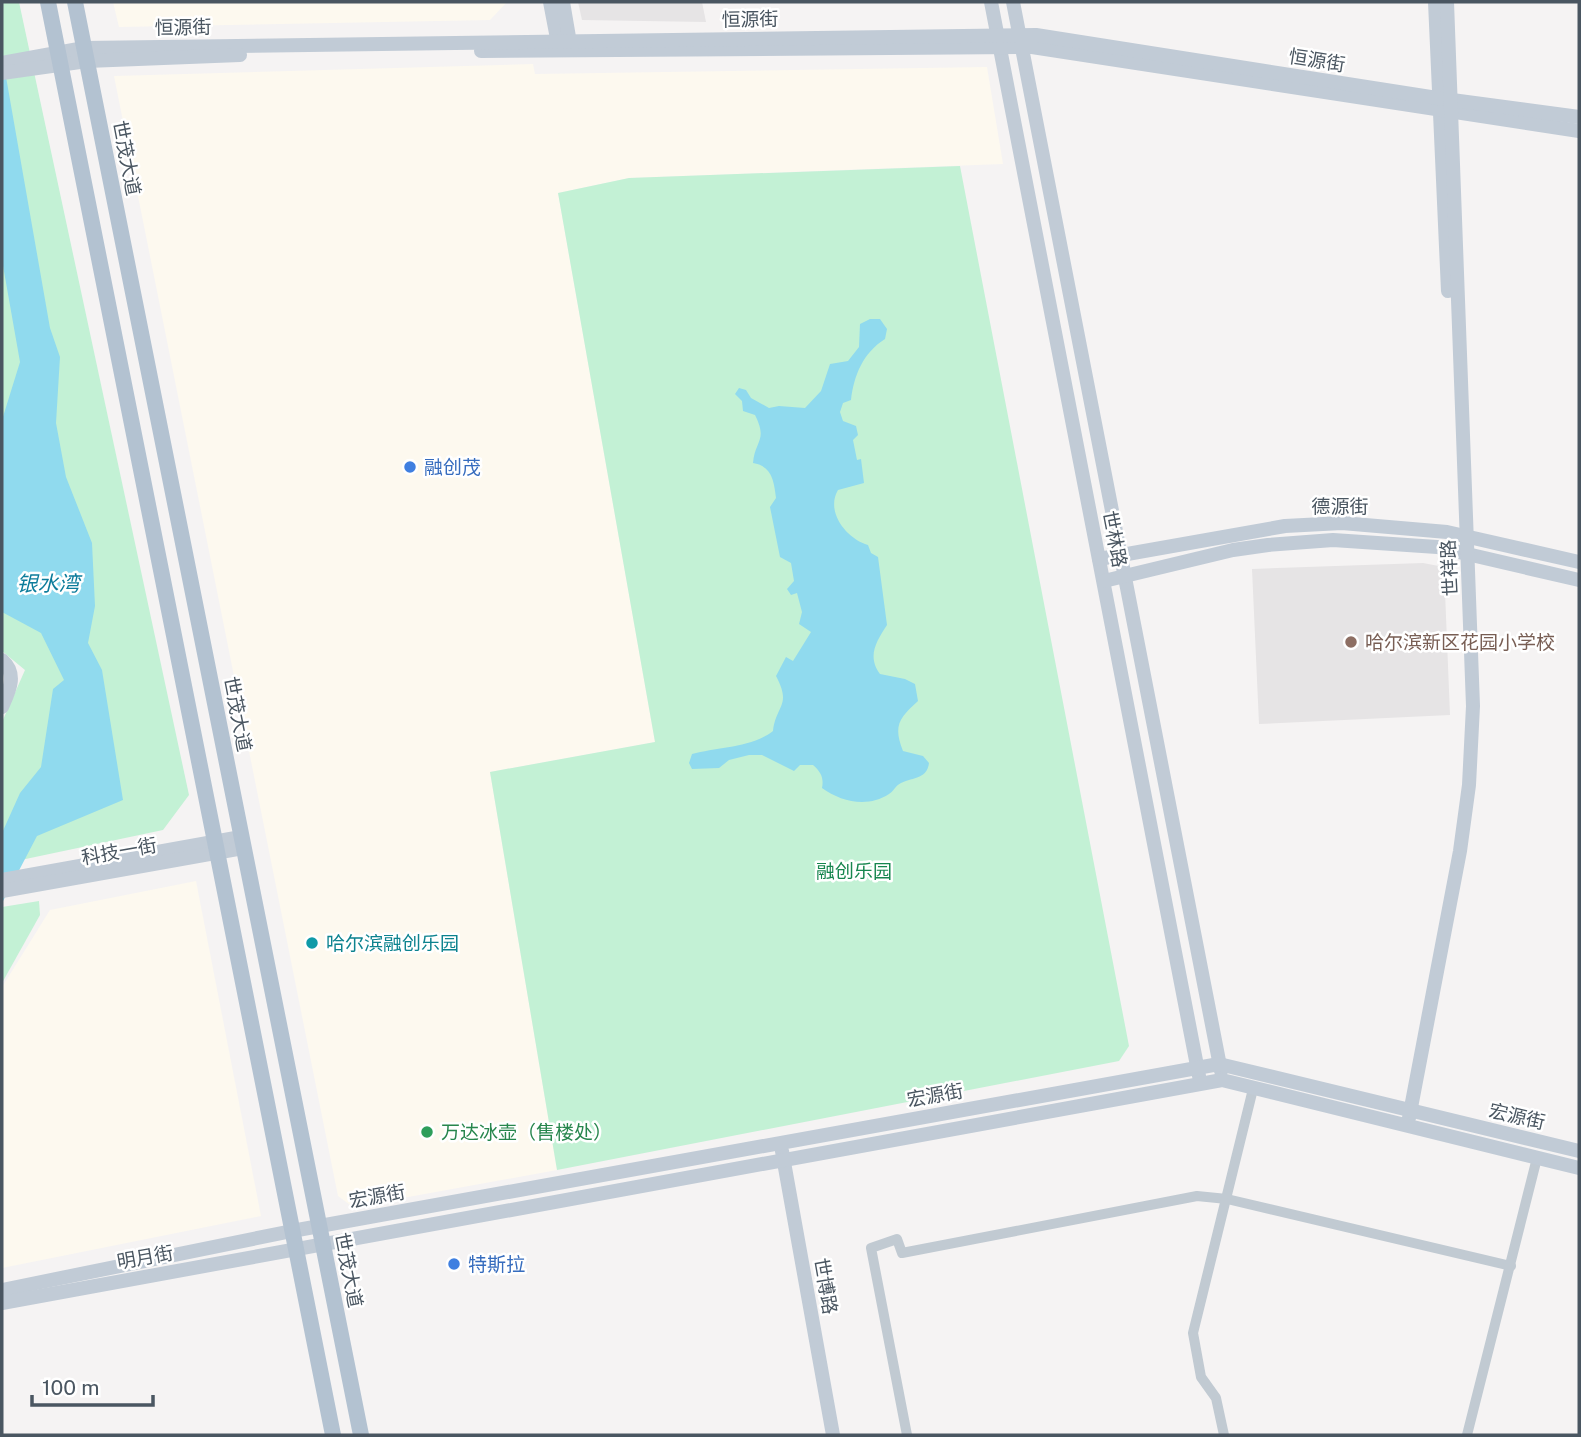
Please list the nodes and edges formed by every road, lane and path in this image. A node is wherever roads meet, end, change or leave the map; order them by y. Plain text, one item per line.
1 (48, 2) edge
2 (75, 2) edge
3 (550, 2) edge
4 (563, 2) edge
5 (991, 2) edge
6 (1013, 2) edge
7 (1435, 2) edge
8 (1447, 2) edge
9 (999, 42) junction
10 (1021, 42) junction
11 (565, 46) junction
12 (85, 55) junction
13 (59, 57) junction
14 (7, 67) edge
15 (1445, 105) junction
16 (1579, 117) edge
17 (1579, 131) edge
18 (1463, 535) junction
19 (1464, 552) junction
20 (1120, 554) junction
21 (1100, 559) junction
22 (1579, 562) edge
23 (1125, 576) junction
24 (1579, 580) edge
25 (1104, 581) junction
26 (2, 660) edge
27 (2, 707) edge
28 (242, 843) junction
29 (216, 848) junction
30 (44, 878) junction
31 (2, 880) edge
32 (2, 891) edge
33 (1219, 1064) junction
34 (1198, 1068) junction
35 (1222, 1080) junction
36 (1201, 1083) junction
37 (1253, 1089) junction
38 (1410, 1110) junction
39 (1407, 1127) junction
40 (777, 1143) junction
41 (1579, 1150) edge
42 (1537, 1158) junction
43 (780, 1160) junction
44 (1579, 1168) edge
45 (1227, 1199) junction
46 (319, 1226) junction
47 (292, 1231) junction
48 (323, 1244) junction
49 (296, 1249) junction
50 (1511, 1266) junction
51 (2, 1290) edge
52 (2, 1303) edge
53 (333, 1435) edge
54 (361, 1435) edge
55 (827, 1435) edge
56 (834, 1435) edge
57 (907, 1435) edge
58 (1224, 1435) edge
59 (1467, 1435) edge

1 - 13 main road
2 - 12 main road, 世茂大道
3 - 11 main road
4 - 11 main road
5 - 9 main road, 世林路
6 - 10 main road, 世林路
7 - 15 main road, 世祥路
8 - 15 main road, 世祥路
9 - 10 main road, 恒源街
9 - 11 main road, 恒源街
9 - 21 main road, 世林路
10 - 15 main road, 恒源街
10 - 20 main road, 世林路
11 - 12 main road, 恒源街
12 - 13 main road, 恒源街
12 - 28 main road, 世茂大道
13 - 14 main road, 恒源街
13 - 29 main road
15 - 16 main road, 恒源街
15 - 17 main road, 恒源街
15 - 18 main road, 世祥路
18 - 19 main road, 世祥路
18 - 20 main road, 德源街
18 - 22 main road, 德源街
19 - 23 main road, 德源街
19 - 24 main road, 德源街
19 - 38 main road, 世祥路
20 - 21 main road, 德源街
20 - 23 main road, 世林路
21 - 25 main road, 世林路
23 - 25 main road, 德源街
23 - 33 main road, 世林路
25 - 34 main road, 世林路
26 - 27 main road
28 - 29 main road, 科技一街
28 - 46 main road, 世茂大道
29 - 30 main road, 科技一街
29 - 47 main road
30 - 31 main road, 科技一街
30 - 32 main road, 科技一街
33 - 34 main road, 宏源街
33 - 35 main road, 世林路
33 - 38 main road, 宏源街
34 - 36 main road, 世林路
34 - 40 main road, 宏源街
35 - 36 main road, 宏源街
35 - 37 main road, 宏源街
36 - 43 main road, 宏源街
37 - 39 main road, 宏源街
37 - 45 street
38 - 39 main road, 世祥路
38 - 41 main road, 宏源街
39 - 42 main road, 宏源街
40 - 43 main road, 世博路
40 - 46 main road, 宏源街
42 - 44 main road, 宏源街
42 - 50 street
43 - 48 main road, 宏源街
43 - 55 main road, 世博路
43 - 56 main road, 世博路
45 - 50 street
45 - 57 street
45 - 58 street
46 - 47 main road, 宏源街
46 - 48 main road, 世茂大道
47 - 49 main road
47 - 51 main road, 明月街
48 - 49 main road, 宏源街
48 - 54 main road, 世茂大道
49 - 52 main road, 明月街
49 - 53 main road
50 - 59 street

